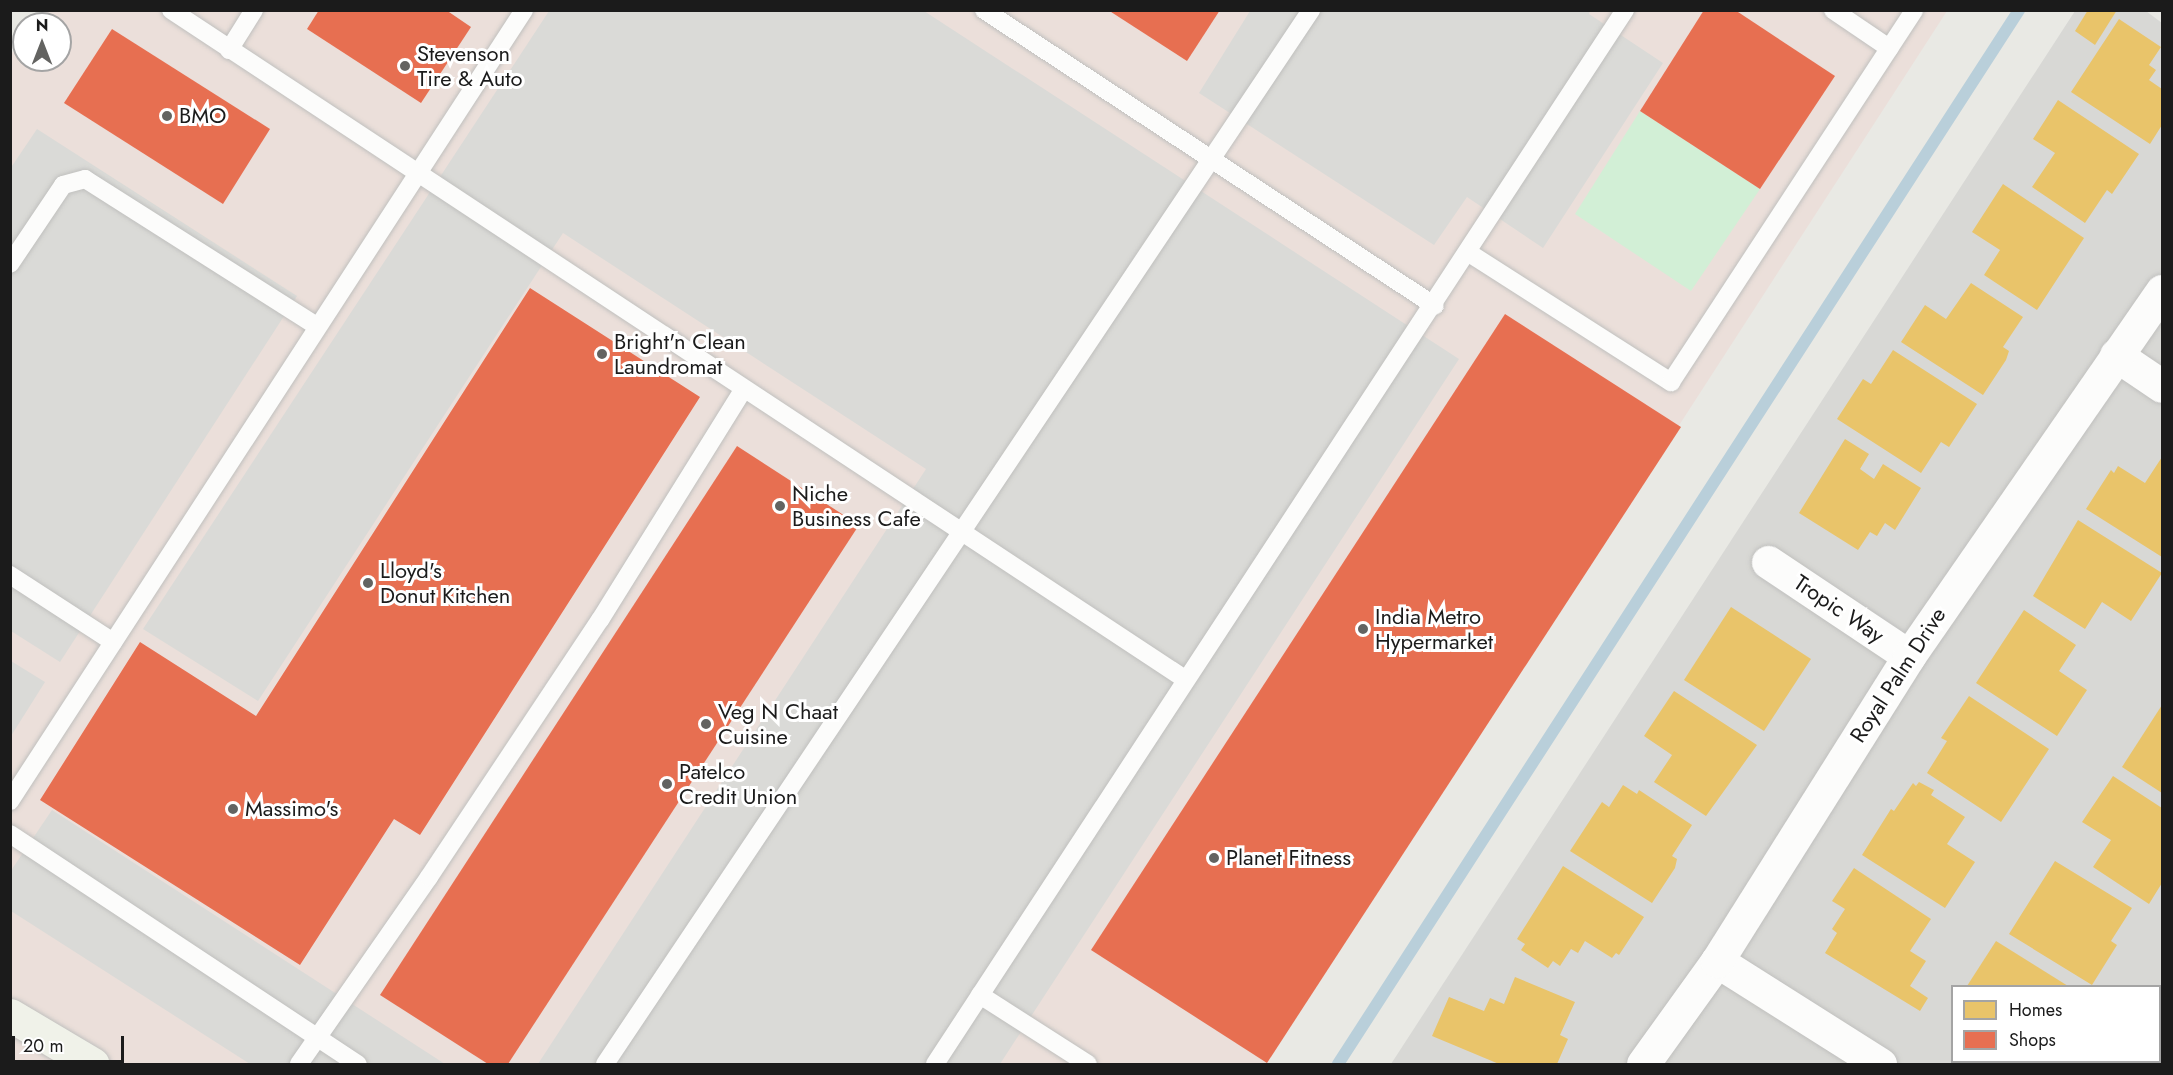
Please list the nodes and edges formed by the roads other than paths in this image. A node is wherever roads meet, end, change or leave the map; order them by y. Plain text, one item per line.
1 (171, 10) edge
2 (254, 10) edge
3 (524, 10) edge
4 (984, 10) edge
5 (1311, 10) edge
6 (1625, 10) edge
7 (1833, 10) edge
8 (1914, 10) edge
9 (1889, 48) junction
10 (229, 50) junction
11 (1212, 160) junction
12 (415, 174) junction
13 (1469, 253) junction
14 (10, 264) edge
15 (2163, 291) edge
16 (1435, 306) junction
17 (317, 326) junction
18 (2116, 355) junction
19 (2163, 386) edge
20 (744, 389) junction
21 (959, 531) junction
22 (1768, 562) dead end
23 (10, 575) edge
24 (113, 642) junction
25 (1909, 656) junction
26 (1185, 679) junction
27 (10, 801) edge
28 (10, 834) edge
29 (1717, 962) junction
30 (980, 995) junction
31 (16, 1014) edge
32 (317, 1037) junction
33 (93, 1065) edge
34 (299, 1065) edge
35 (358, 1065) edge
36 (605, 1065) edge
37 (935, 1065) edge
38 (1088, 1065) edge
39 (1643, 1065) edge
40 (1880, 1065) edge

1 - 10 lane
2 - 10 lane
3 - 12 lane
4 - 11 lane
5 - 11 lane
6 - 13 lane
7 - 9 lane
8 - 9 lane
9 - 13 lane
10 - 12 lane
11 - 16 lane
11 - 21 lane
12 - 17 lane
12 - 20 lane
13 - 16 lane
14 - 17 lane
15 - 18 street, Royal Palm Drive
16 - 26 lane
17 - 24 lane
18 - 19 street
18 - 25 street, Royal Palm Drive
20 - 21 lane
20 - 32 lane
21 - 26 lane
21 - 36 lane
22 - 25 street, Tropic Way
23 - 24 lane
24 - 27 lane
25 - 29 street, Royal Palm Drive
26 - 30 lane
28 - 32 lane
29 - 39 street, Royal Palm Drive
29 - 40 street
30 - 37 lane
30 - 38 lane
31 - 33 street
32 - 34 lane
32 - 35 lane

